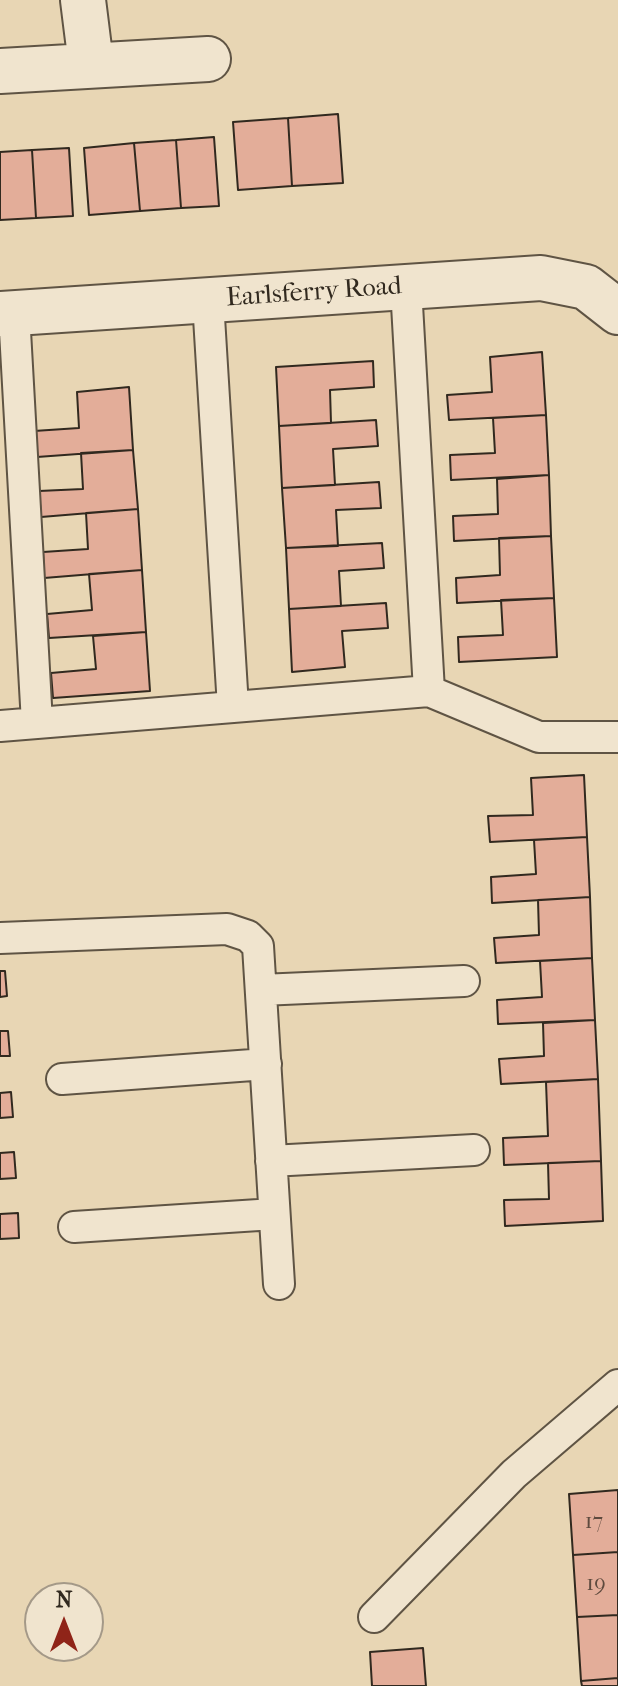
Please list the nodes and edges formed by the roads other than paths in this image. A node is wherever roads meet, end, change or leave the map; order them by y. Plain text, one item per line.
1 (83, 0) edge
2 (208, 59) dead end
3 (91, 64) junction
4 (0, 71) edge
5 (406, 287) junction
6 (208, 301) junction
7 (618, 312) edge
8 (7, 314) edge
9 (429, 691) junction
10 (233, 707) junction
11 (37, 723) junction
12 (0, 726) edge
13 (618, 737) edge
14 (0, 938) edge
15 (464, 981) dead end
16 (261, 990) junction
17 (266, 1064) junction
18 (62, 1079) dead end
19 (474, 1150) dead end
20 (271, 1161) junction
21 (274, 1214) junction
22 (74, 1227) dead end
23 (279, 1284) dead end
24 (618, 1385) edge
25 (374, 1617) dead end

1 - 3 street
2 - 3 street
3 - 4 street
5 - 6 street, Earlsferry Road
5 - 7 street, Earlsferry Road
5 - 9 lane
6 - 8 street, Earlsferry Road
6 - 10 lane
8 - 11 lane
9 - 10 lane
9 - 13 lane
10 - 11 lane
11 - 12 lane
14 - 16 lane
15 - 16 lane
16 - 17 lane
17 - 18 lane
17 - 20 lane
19 - 20 lane
20 - 21 lane
21 - 22 lane
21 - 23 lane
24 - 25 lane

